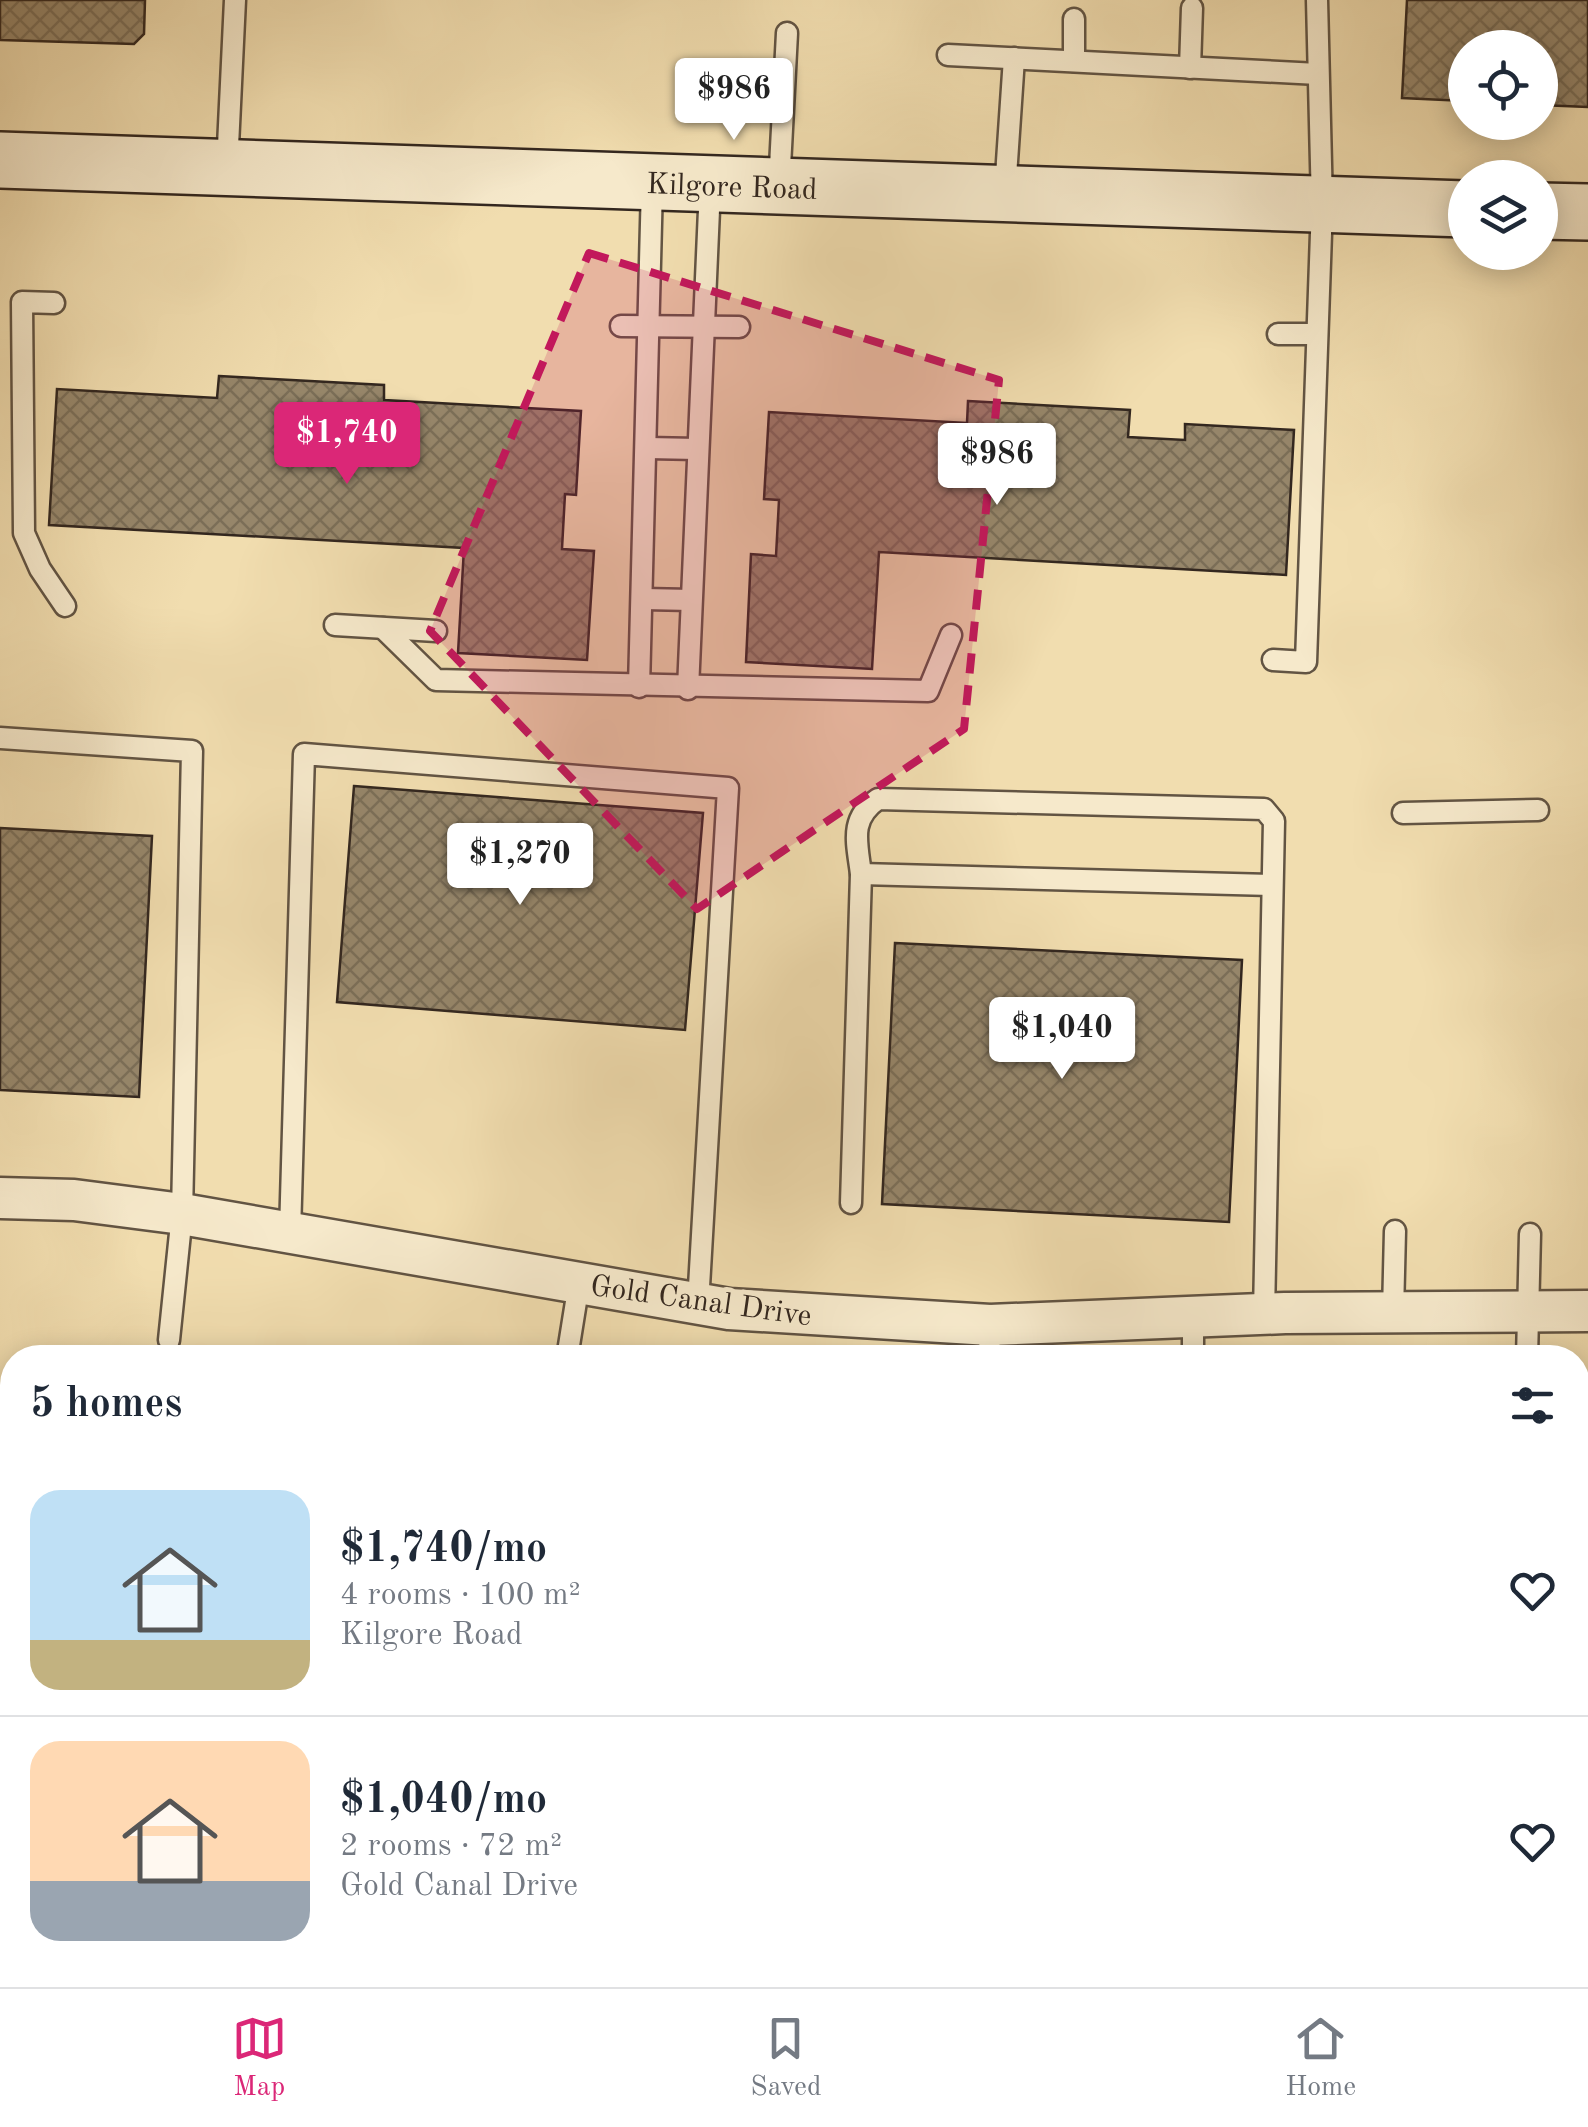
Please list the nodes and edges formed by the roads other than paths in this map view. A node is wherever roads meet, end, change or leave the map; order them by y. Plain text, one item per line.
1 (235, 0) edge
2 (1316, 0) edge
3 (1192, 8) dead end
4 (1074, 19) dead end
5 (787, 33) dead end
6 (948, 55) dead end
7 (1014, 58) junction
8 (1074, 61) junction
9 (1190, 68) junction
10 (1318, 74) junction
11 (0, 160) edge
12 (227, 168) junction
13 (652, 182) junction
14 (710, 184) junction
15 (779, 187) junction
16 (1005, 195) junction
17 (1322, 205) junction
18 (1448, 209) edge
19 (1558, 211) edge
20 (1588, 212) edge
21 (54, 303) dead end
22 (650, 324) junction
23 (621, 326) dead end
24 (702, 327) junction
25 (738, 327) dead end
26 (1278, 334) dead end
27 (1318, 334) junction
28 (648, 448) junction
29 (697, 449) junction
30 (644, 598) junction
31 (691, 600) junction
32 (65, 606) dead end
33 (336, 624) dead end
34 (383, 628) junction
35 (436, 631) dead end
36 (951, 635) dead end
37 (1273, 660) dead end
38 (639, 687) junction
39 (688, 689) junction
40 (0, 738) edge
41 (1538, 810) dead end
42 (1403, 813) dead end
43 (862, 874) junction
44 (1271, 886) junction
45 (0, 1198) edge
46 (851, 1203) dead end
47 (182, 1214) junction
48 (1394, 1231) dead end
49 (290, 1234) junction
50 (1530, 1234) dead end
51 (579, 1284) junction
52 (698, 1304) junction
53 (1528, 1312) junction
54 (1588, 1312) edge
55 (1393, 1313) junction
56 (1264, 1314) junction
57 (1194, 1317) junction
58 (169, 1340) dead end
59 (990, 1341) edge
60 (570, 1345) edge
61 (1193, 1345) edge
62 (1528, 1345) edge

1 - 12 lane
2 - 10 lane
3 - 9 lane
4 - 8 lane
5 - 15 lane
6 - 7 lane
7 - 8 lane
7 - 16 lane
8 - 9 lane
9 - 10 lane
10 - 17 lane
11 - 12 street, Kilgore Road
12 - 13 street, Kilgore Road
13 - 14 street, Kilgore Road
13 - 22 lane
14 - 15 street, Kilgore Road
14 - 24 lane
15 - 16 street, Kilgore Road
16 - 17 street, Kilgore Road
17 - 18 street, Kilgore Road
17 - 27 lane
19 - 20 street
21 - 32 lane
22 - 23 lane
22 - 24 lane
22 - 28 lane
24 - 25 lane
24 - 29 lane
26 - 27 lane
27 - 37 lane
28 - 29 lane
28 - 30 lane
29 - 31 lane
30 - 31 lane
30 - 38 lane
31 - 39 lane
33 - 34 lane
34 - 35 lane
34 - 38 lane
36 - 39 lane
38 - 39 lane
40 - 47 lane
41 - 42 lane
43 - 44 lane
43 - 44 lane
43 - 46 lane
44 - 56 lane
45 - 47 street, Gold Canal Drive
47 - 49 street, Gold Canal Drive
47 - 58 lane
48 - 55 lane
49 - 51 street, Gold Canal Drive
49 - 52 lane
50 - 53 lane
51 - 52 street, Gold Canal Drive
51 - 60 lane
52 - 59 street, Gold Canal Drive
53 - 54 street, Gold Canal Drive
53 - 55 street, Gold Canal Drive
53 - 62 lane
55 - 56 street, Gold Canal Drive
56 - 57 street, Gold Canal Drive
57 - 59 street, Gold Canal Drive
57 - 61 lane

